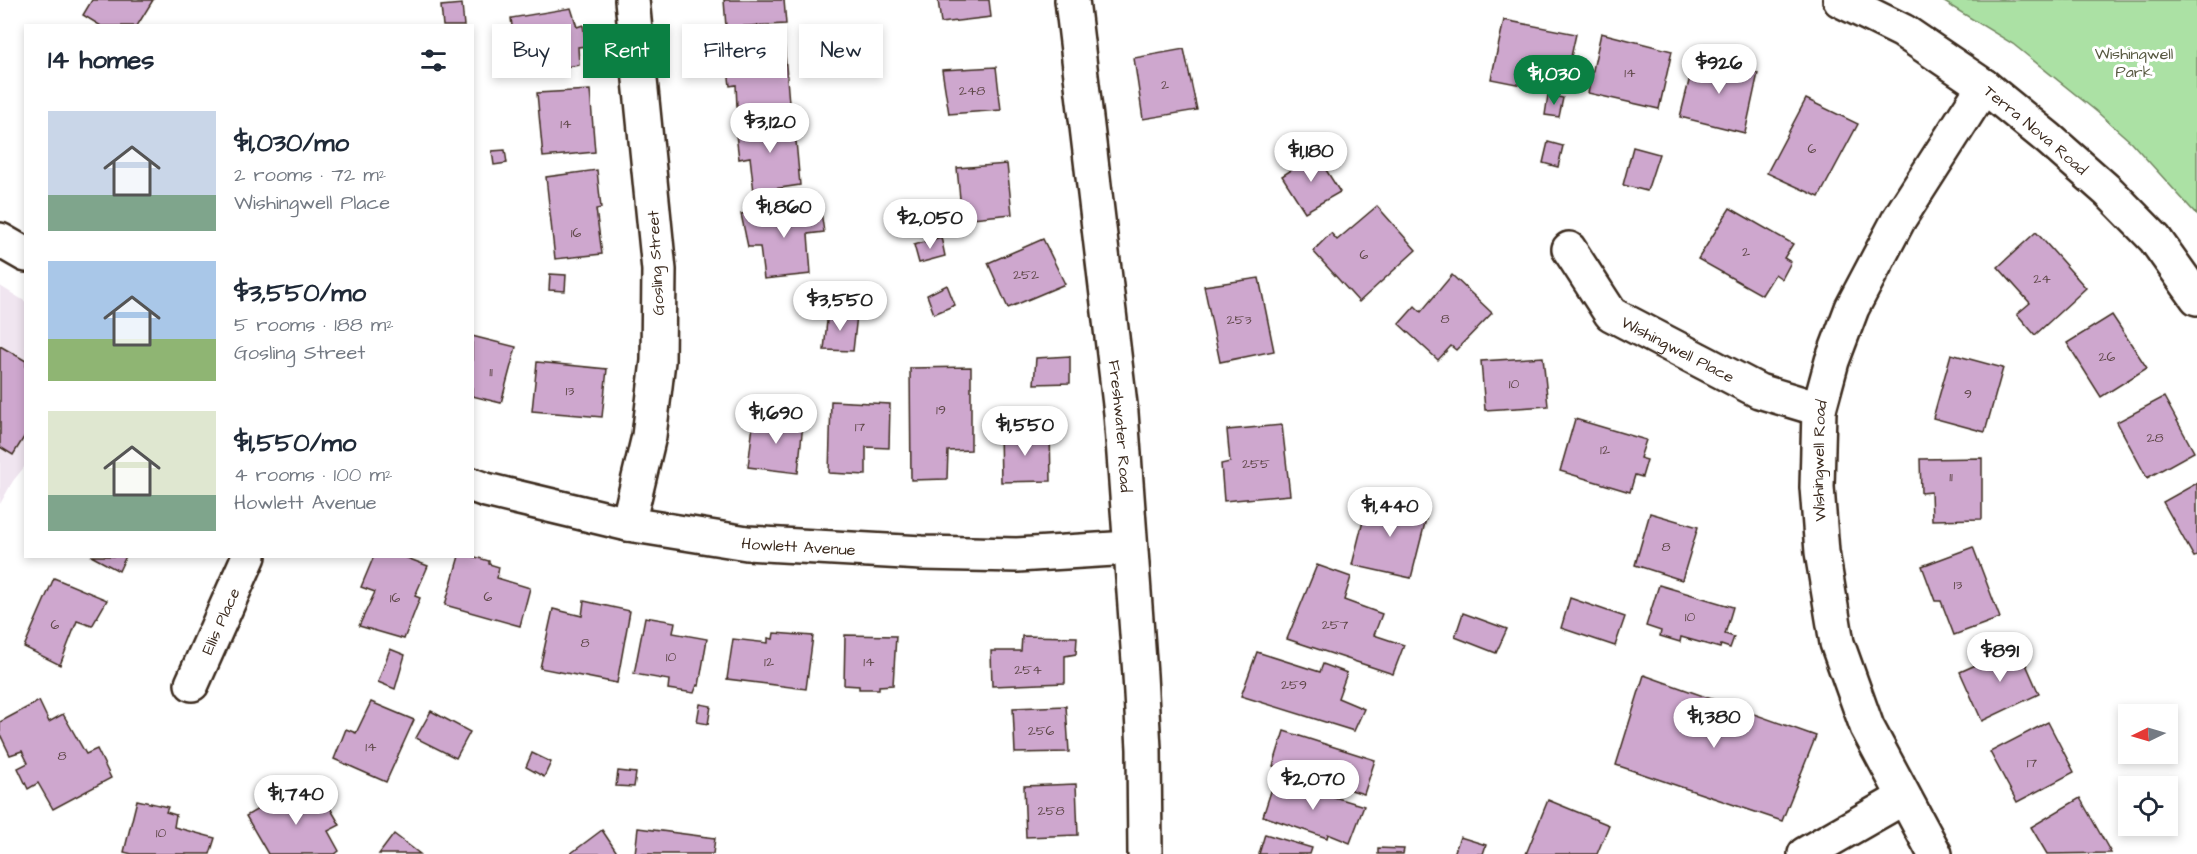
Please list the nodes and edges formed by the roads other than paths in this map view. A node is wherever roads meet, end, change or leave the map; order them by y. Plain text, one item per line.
1 (632, 0) edge
2 (1072, 0) edge
3 (1840, 0) edge
4 (1984, 86) junction
5 (0, 240) edge
6 (1569, 249) dead end
7 (24, 254) edge
8 (2197, 298) edge
9 (1819, 409) junction
10 (474, 486) edge
11 (628, 524) junction
12 (1130, 548) junction
13 (248, 558) edge
14 (192, 684) dead end
15 (1903, 798) junction
16 (1146, 854) edge
17 (1805, 854) edge
18 (1935, 854) edge

1 - 11 street, Gosling Street
2 - 12 street, Freshwater Road
3 - 4 street, Terra Nova Road
4 - 8 street, Terra Nova Road
4 - 9 street, Wishingwell Road
5 - 7 street
6 - 9 street, Wishingwell Place
9 - 15 street, Wishingwell Road
10 - 11 street, Howlett Avenue
11 - 12 street, Howlett Avenue
12 - 16 street, Freshwater Road
13 - 14 street, Ellis Place
15 - 17 street
15 - 18 street, Wishingwell Road

